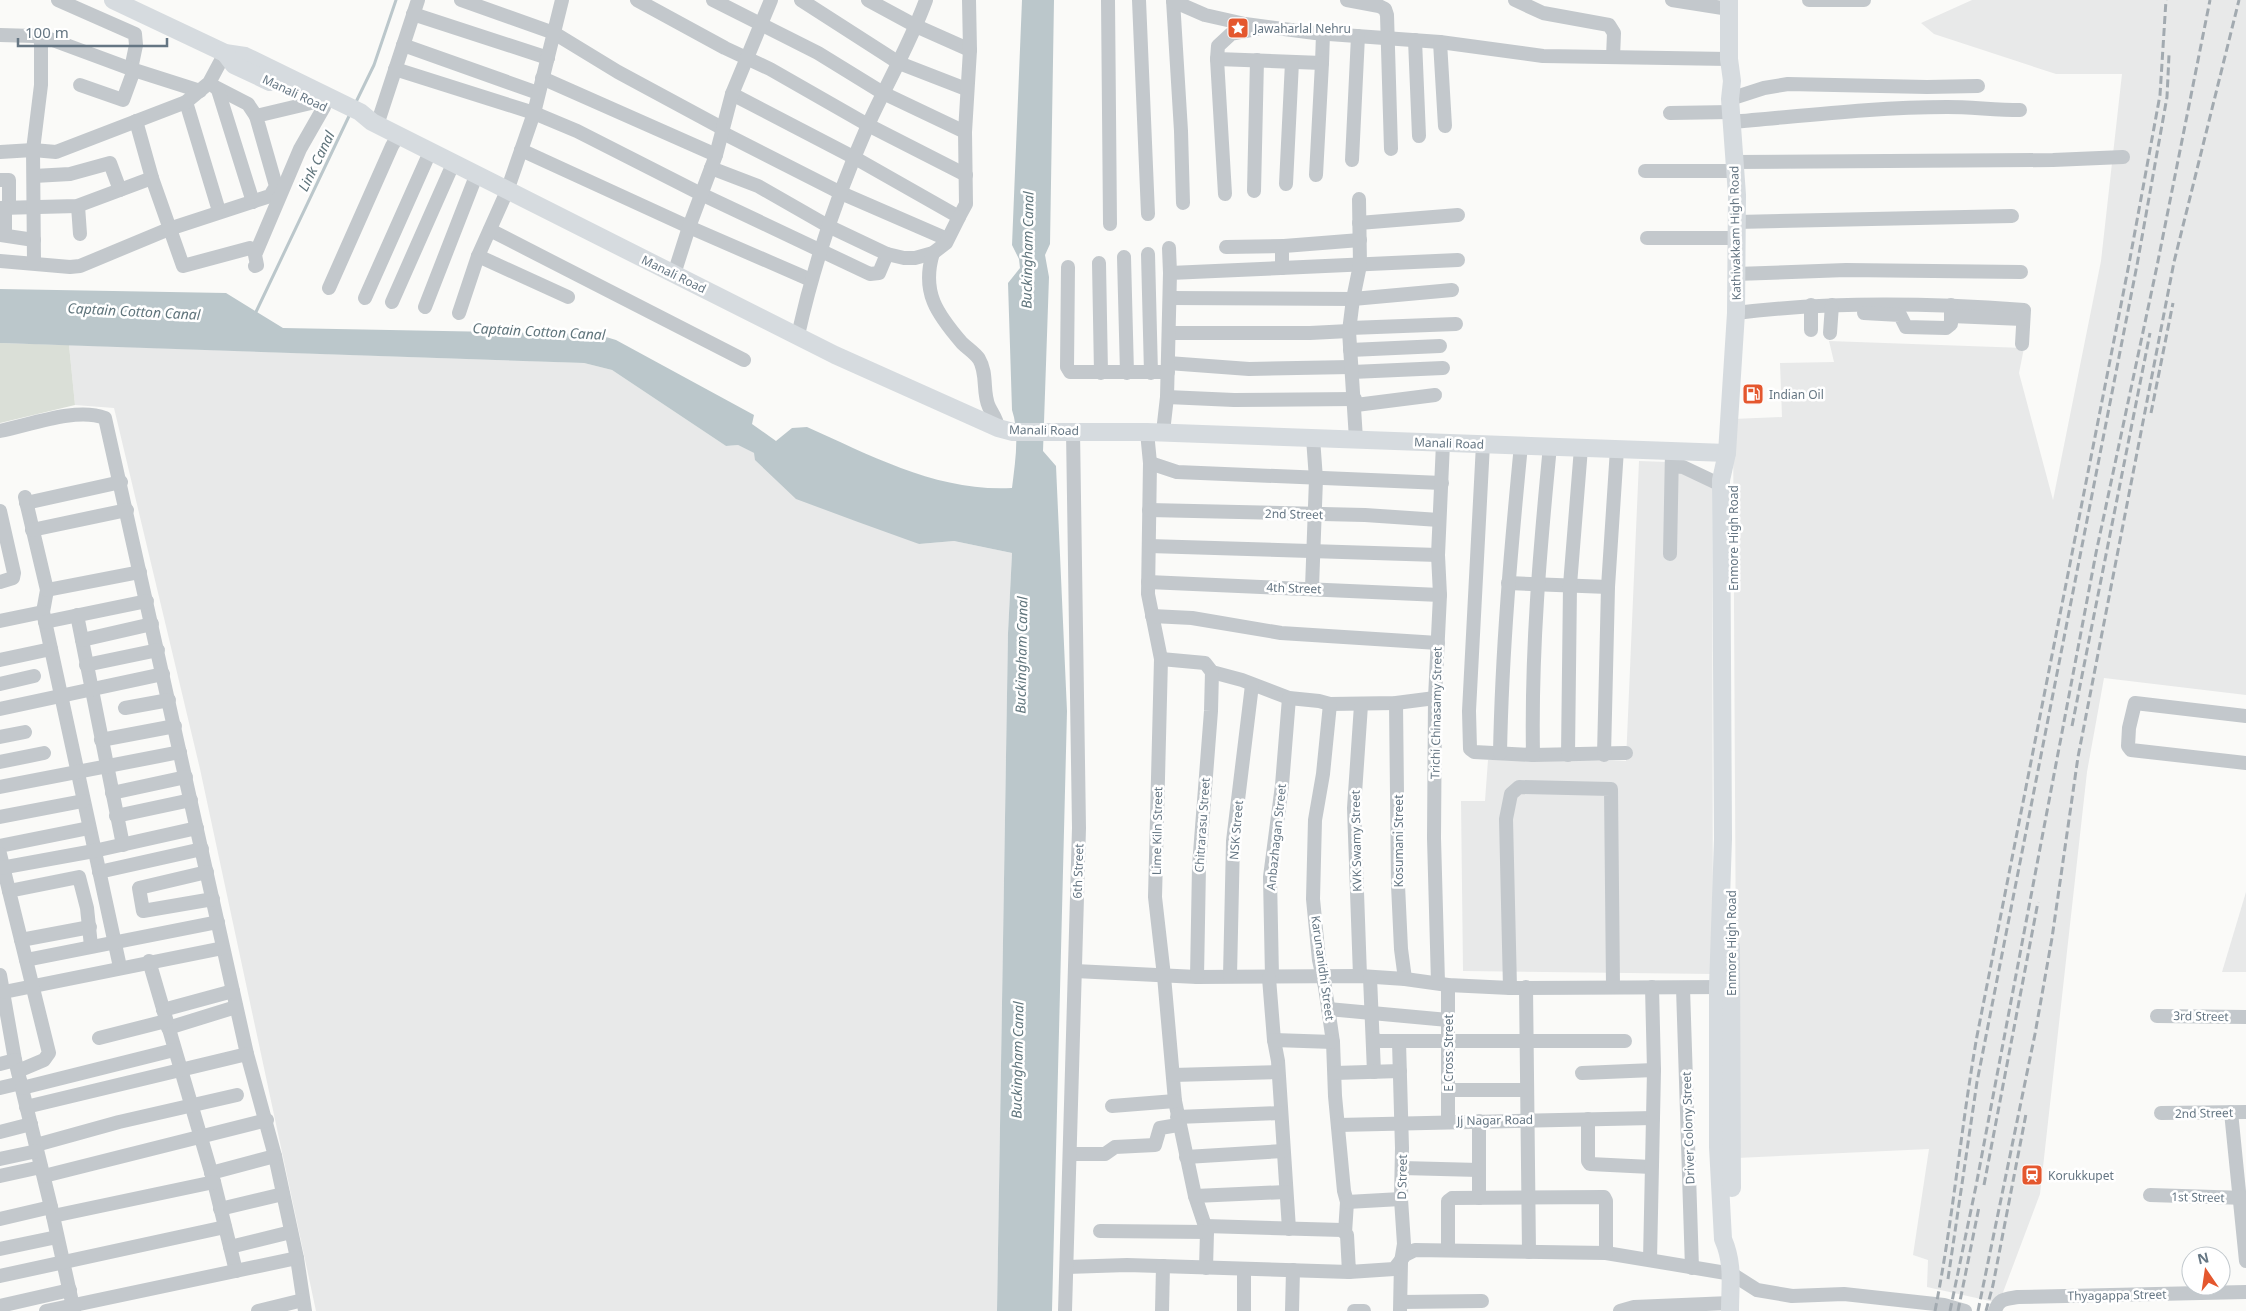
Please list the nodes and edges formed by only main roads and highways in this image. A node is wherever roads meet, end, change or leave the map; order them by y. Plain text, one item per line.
1 (113, 0) edge
2 (1729, 5) edge
3 (1727, 459) junction
4 (1724, 987) junction
5 (1730, 1307) edge

1 - 3 main road, Manali Road
2 - 3 main road, Kathivakkam High Road
3 - 4 main road, Enmore High Road
3 - 4 main road, Enmore High Road
4 - 5 main road, Enmore High Road

